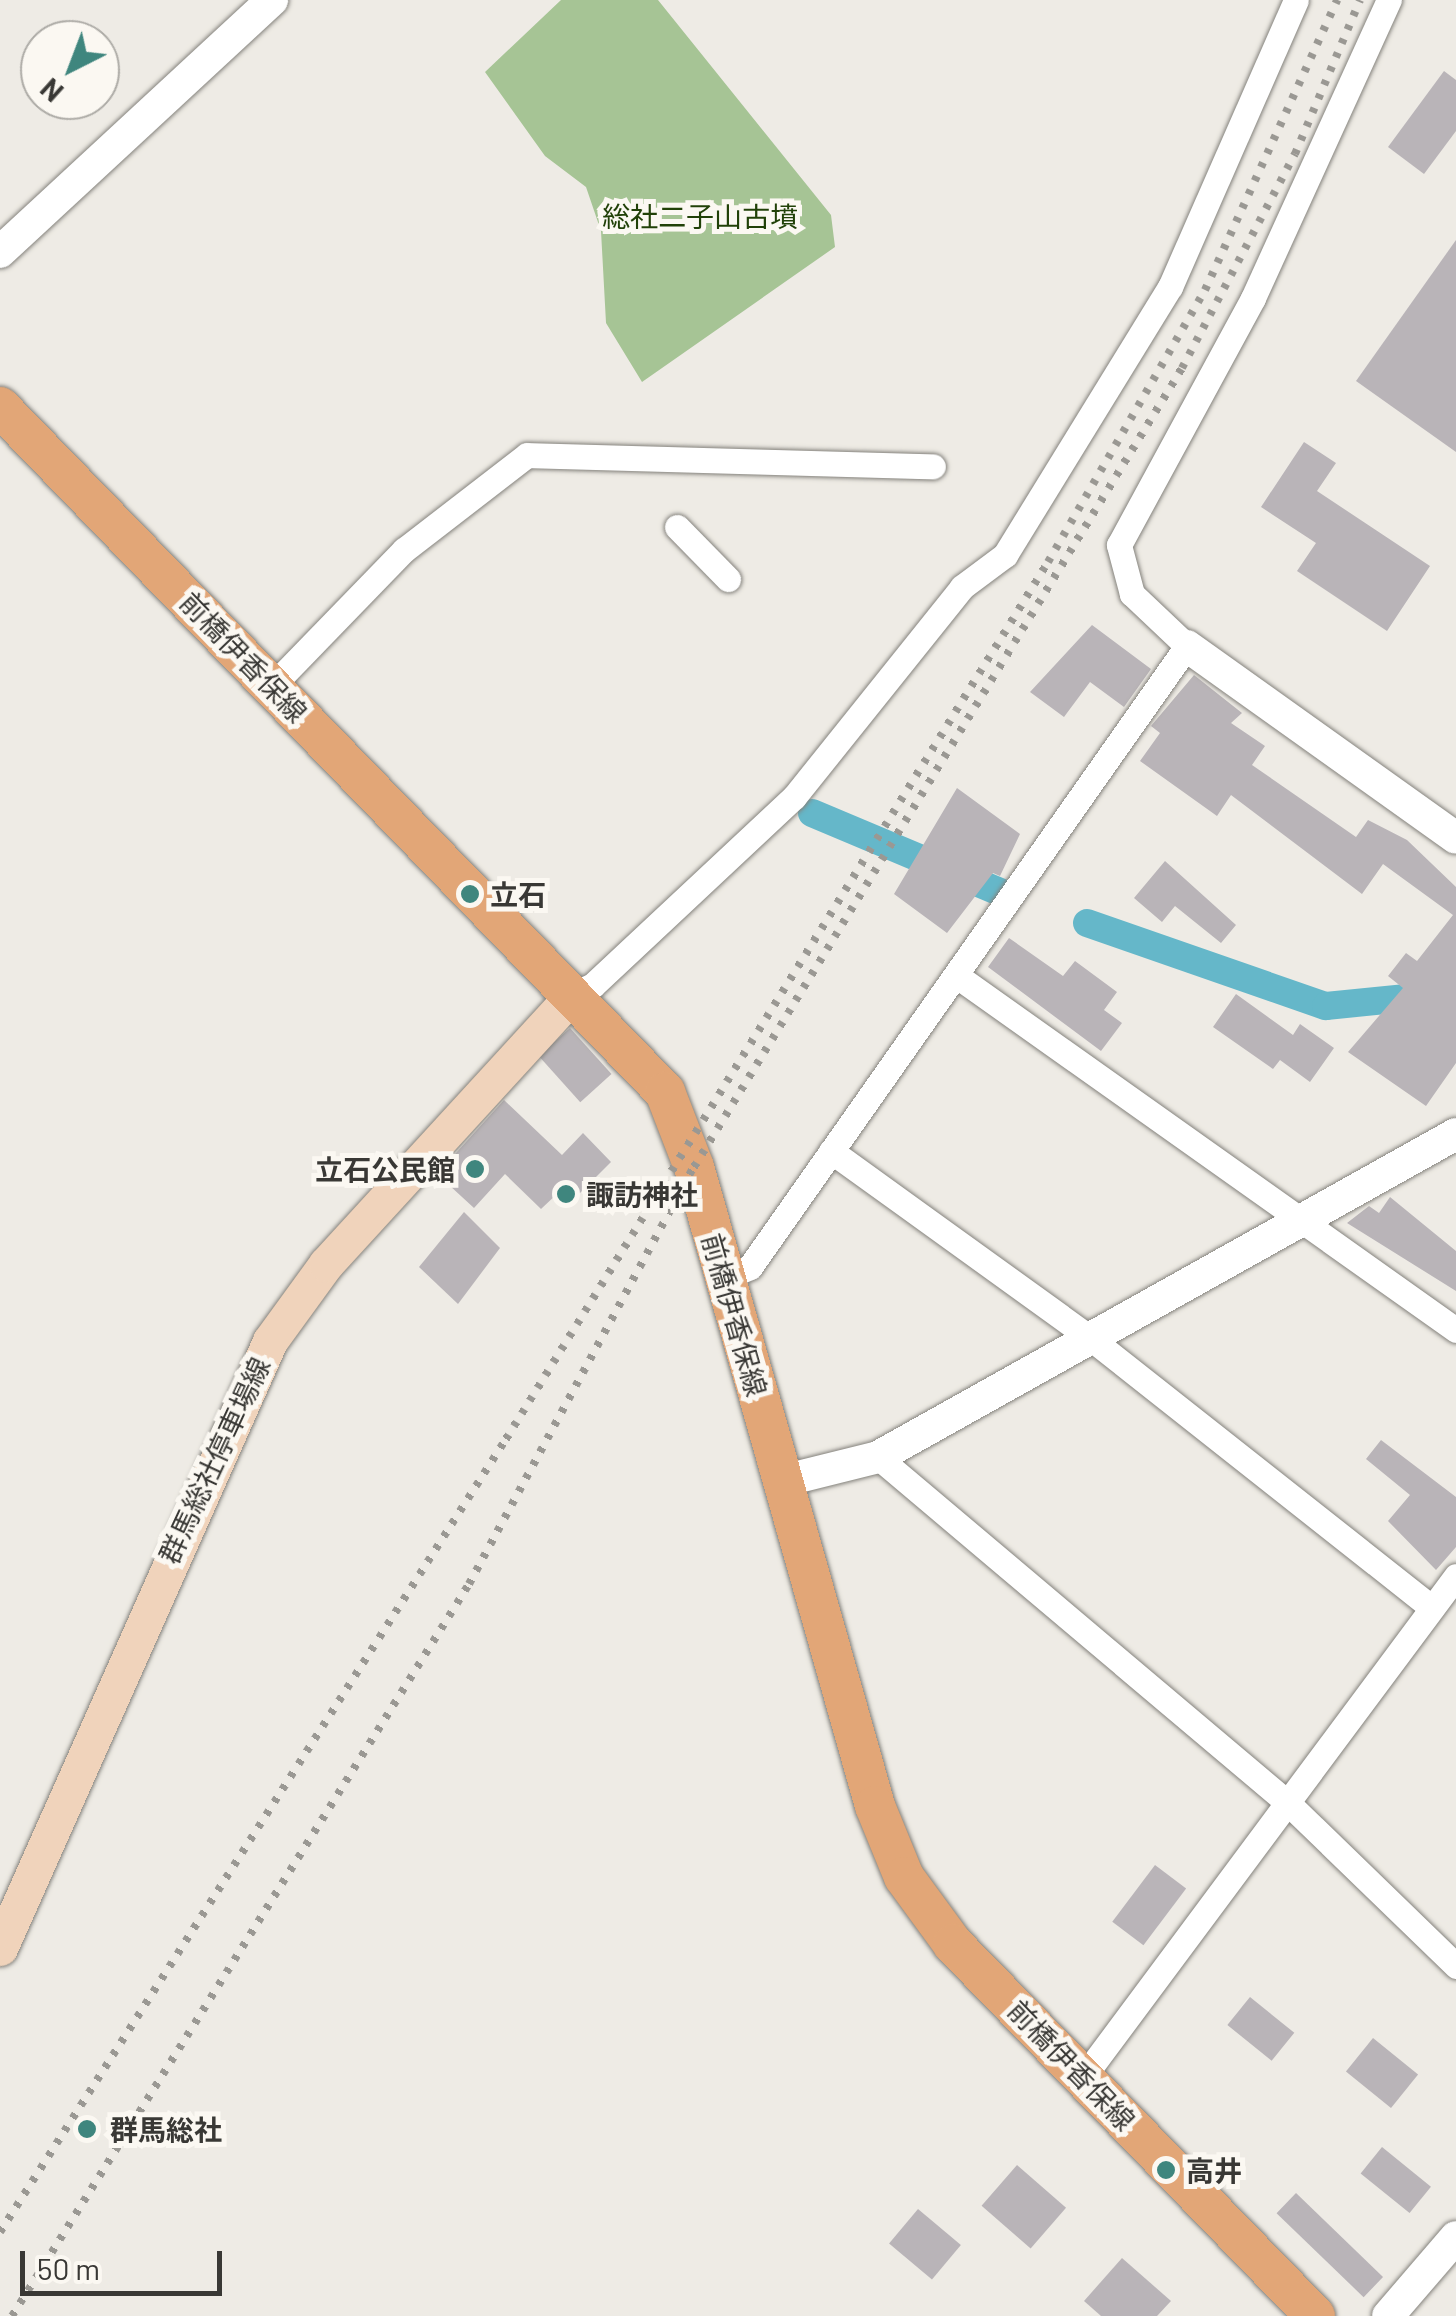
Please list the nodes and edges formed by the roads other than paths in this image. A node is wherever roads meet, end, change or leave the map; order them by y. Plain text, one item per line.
1 (272, 0) edge
2 (1296, 0) edge
3 (1389, 0) edge
4 (0, 252) edge
5 (0, 407) edge
6 (933, 466) dead end
7 (678, 527) dead end
8 (728, 580) dead end
9 (1187, 646) junction
10 (272, 686) junction
11 (1456, 838) edge
12 (957, 976) junction
13 (572, 994) junction
14 (1456, 1134) edge
15 (832, 1151) junction
16 (1302, 1220) junction
17 (724, 1278) junction
18 (1456, 1330) edge
19 (1089, 1336) junction
20 (878, 1457) junction
21 (782, 1481) junction
22 (1456, 1576) edge
23 (1432, 1608) junction
24 (1288, 1804) junction
25 (0, 1948) edge
26 (1456, 1966) edge
27 (1084, 2076) junction
28 (1456, 2236) edge
29 (1315, 2316) edge
30 (1388, 2316) edge

1 - 4 street
2 - 13 street
3 - 9 street
5 - 10 main road, 前橋伊香保線
6 - 10 street
7 - 8 street
9 - 11 street
9 - 12 street
10 - 13 main road, 前橋伊香保線
12 - 15 street
12 - 16 street
13 - 17 main road, 前橋伊香保線
13 - 25 main road, 群馬総社停車場線
14 - 16 street
15 - 17 street
15 - 19 street
16 - 18 street
16 - 19 street
17 - 21 main road, 前橋伊香保線
19 - 20 street
19 - 23 street
20 - 21 street
20 - 24 street
21 - 27 main road, 前橋伊香保線
22 - 23 street
23 - 24 street
24 - 26 street
24 - 27 street
27 - 29 main road, 前橋伊香保線
28 - 30 street

